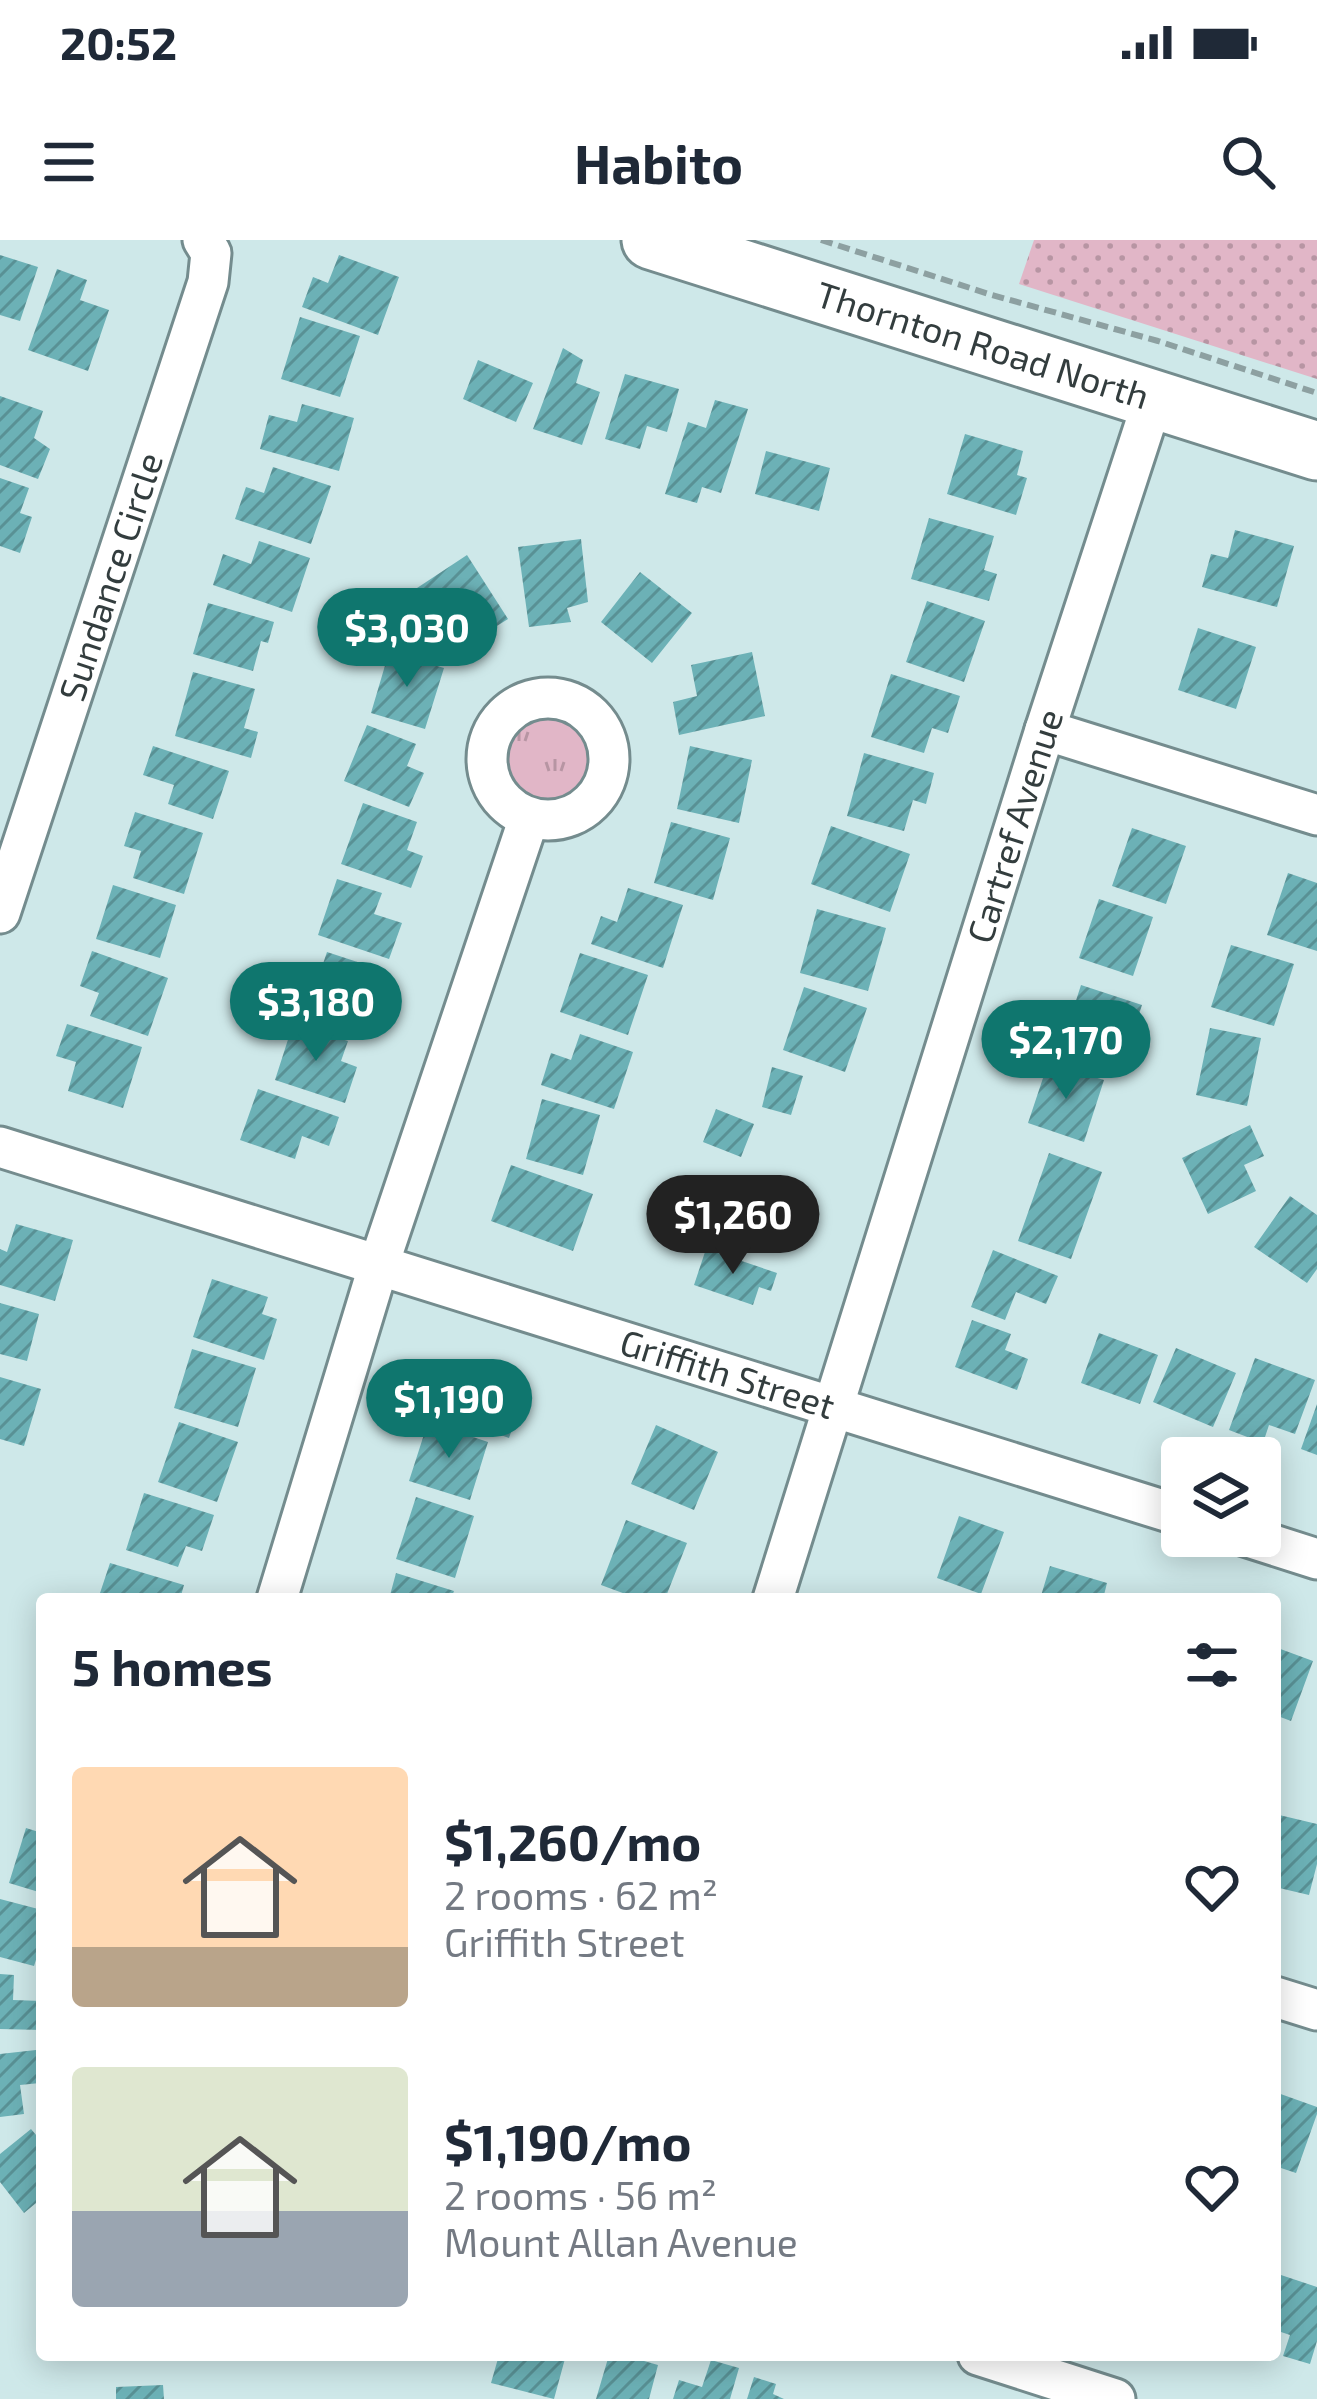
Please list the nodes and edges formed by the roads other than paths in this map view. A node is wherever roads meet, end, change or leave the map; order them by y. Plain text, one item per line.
1 (203, 240) edge
2 (651, 240) edge
3 (1153, 400) junction
4 (1317, 451) edge
5 (1045, 730) junction
6 (1317, 815) edge
7 (529, 818) dead end
8 (0, 913) edge
9 (0, 1147) edge
10 (379, 1264) junction
11 (833, 1406) junction
12 (1161, 1509) edge
13 (1281, 1547) edge
14 (1317, 1558) edge
15 (280, 1593) edge
16 (775, 1593) edge
17 (1281, 1999) edge
18 (1317, 2011) edge
19 (1009, 2361) edge
20 (1115, 2399) edge

1 - 8 street, Sundance Circle
2 - 3 main road, Thornton Road North
3 - 4 main road, Thornton Road North
3 - 5 street, Cartref Avenue
5 - 6 street
5 - 11 street, Cartref Avenue
7 - 10 street
9 - 10 street, Griffith Street
10 - 11 street, Griffith Street
10 - 15 street
11 - 12 street, Griffith Street
11 - 16 street, Cartref Avenue
13 - 14 street
17 - 18 street
19 - 20 street

